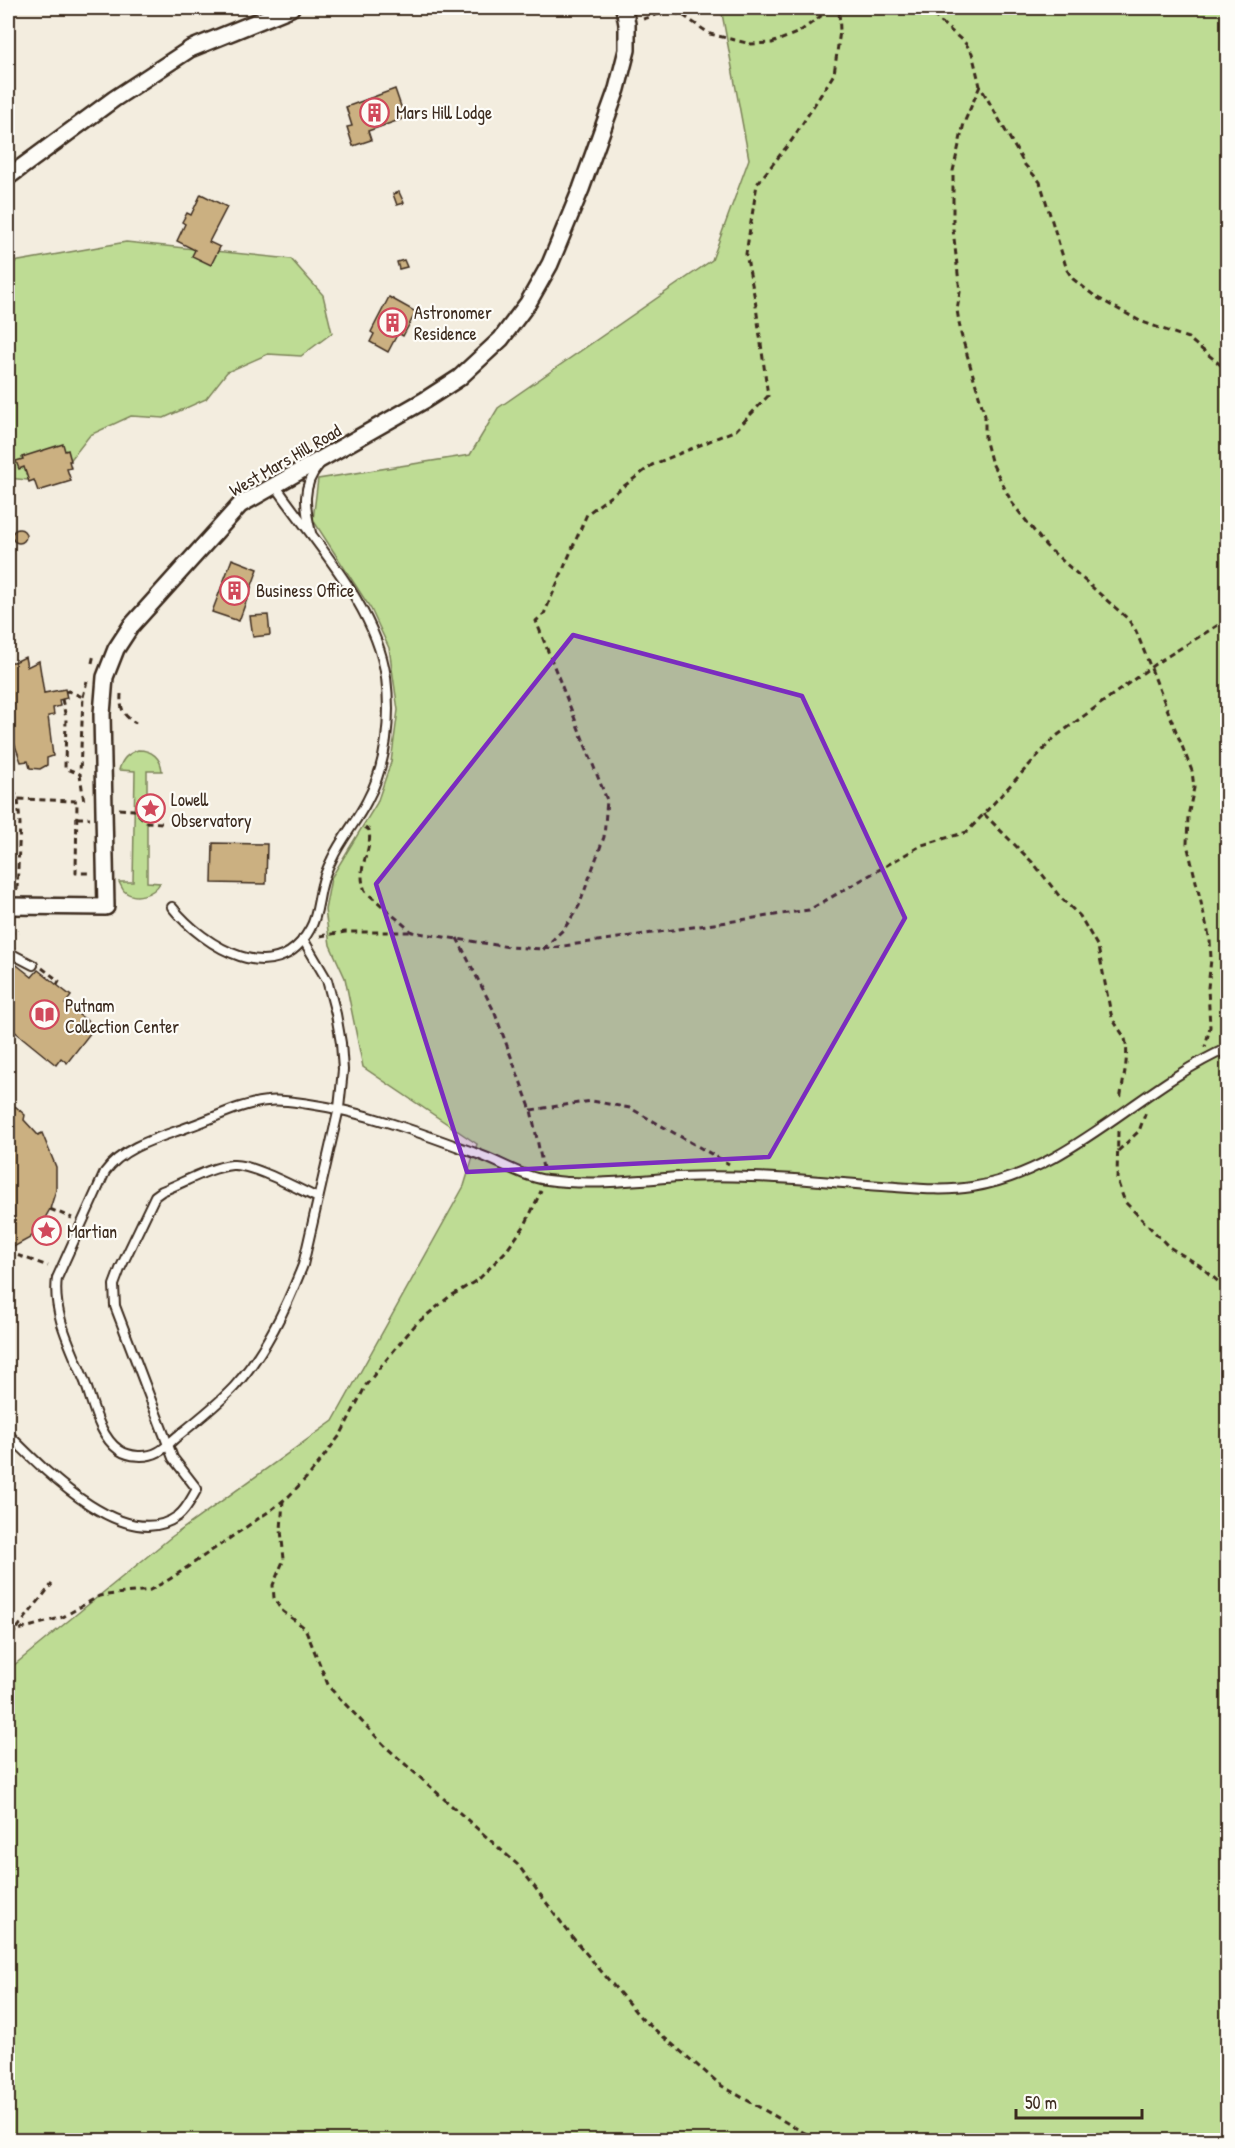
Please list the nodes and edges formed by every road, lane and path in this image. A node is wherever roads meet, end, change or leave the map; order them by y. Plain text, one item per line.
1 (291, 8) edge
2 (624, 8) edge
3 (832, 8) edge
4 (840, 8) edge
5 (925, 8) edge
6 (627, 24) junction
7 (980, 86) junction
8 (8, 177) edge
9 (1227, 371) edge
10 (324, 458) junction
11 (275, 485) junction
12 (8, 530) edge
13 (312, 537) junction
14 (8, 547) edge
15 (1227, 619) edge
16 (1150, 668) junction
17 (122, 685) dead end
18 (66, 692) dead end
19 (62, 699) dead end
20 (136, 723) dead end
21 (8, 744) edge
22 (8, 752) edge
23 (80, 774) junction
24 (8, 781) edge
25 (18, 799) junction
26 (77, 801) junction
27 (119, 809) dead end
28 (984, 814) junction
29 (77, 818) junction
30 (96, 819) dead end
31 (356, 820) junction
32 (162, 823) dead end
33 (93, 873) dead end
34 (12, 902) edge
35 (172, 907) dead end
36 (19, 932) dead end
37 (412, 932) junction
38 (8, 933) edge
39 (457, 938) junction
40 (303, 939) junction
41 (543, 949) junction
42 (8, 952) edge
43 (33, 965) dead end
44 (1227, 1048) edge
45 (1203, 1059) junction
46 (1154, 1089) junction
47 (339, 1108) junction
48 (531, 1110) junction
49 (1118, 1114) junction
50 (1118, 1151) junction
51 (750, 1177) junction
52 (546, 1180) junction
53 (318, 1198) junction
54 (50, 1209) dead end
55 (74, 1219) dead end
56 (8, 1252) edge
57 (50, 1267) dead end
58 (1227, 1290) edge
59 (8, 1434) edge
60 (168, 1443) junction
61 (283, 1500) junction
62 (52, 1584) dead end
63 (15, 1631) junction
64 (8, 1632) edge
65 (8, 1645) edge
66 (817, 2140) edge

1 - 8 street
2 - 6 street, West Mars Hill Road
3 - 6 path
4 - 41 path
5 - 7 path
6 - 10 street, West Mars Hill Road
7 - 9 path
7 - 16 path
10 - 11 street, West Mars Hill Road
10 - 13 lane
11 - 13 lane
11 - 34 street, West Mars Hill Road
12 - 14 path
13 - 31 lane
15 - 16 path
16 - 28 path
16 - 45 path
17 - 20 path
18 - 23 path
19 - 23 path
21 - 22 path
23 - 26 path
24 - 25 path
25 - 26 path
25 - 34 path
26 - 29 path
27 - 32 path
28 - 41 path
28 - 49 path
29 - 30 path
29 - 33 path
31 - 37 path
31 - 40 lane
35 - 40 lane
36 - 38 path
37 - 39 path
37 - 40 path
39 - 41 path
39 - 48 path
40 - 47 lane
42 - 43 lane
44 - 45 lane
45 - 46 lane
46 - 49 lane
46 - 50 path
47 - 52 lane
47 - 53 lane
47 - 60 lane
48 - 51 path
48 - 52 path
49 - 50 path
49 - 51 lane
50 - 58 path
51 - 52 lane
52 - 61 path
53 - 60 lane
53 - 60 lane
54 - 55 path
56 - 57 path
59 - 60 lane
61 - 63 path
61 - 66 path
62 - 63 path
63 - 64 path
63 - 65 path

